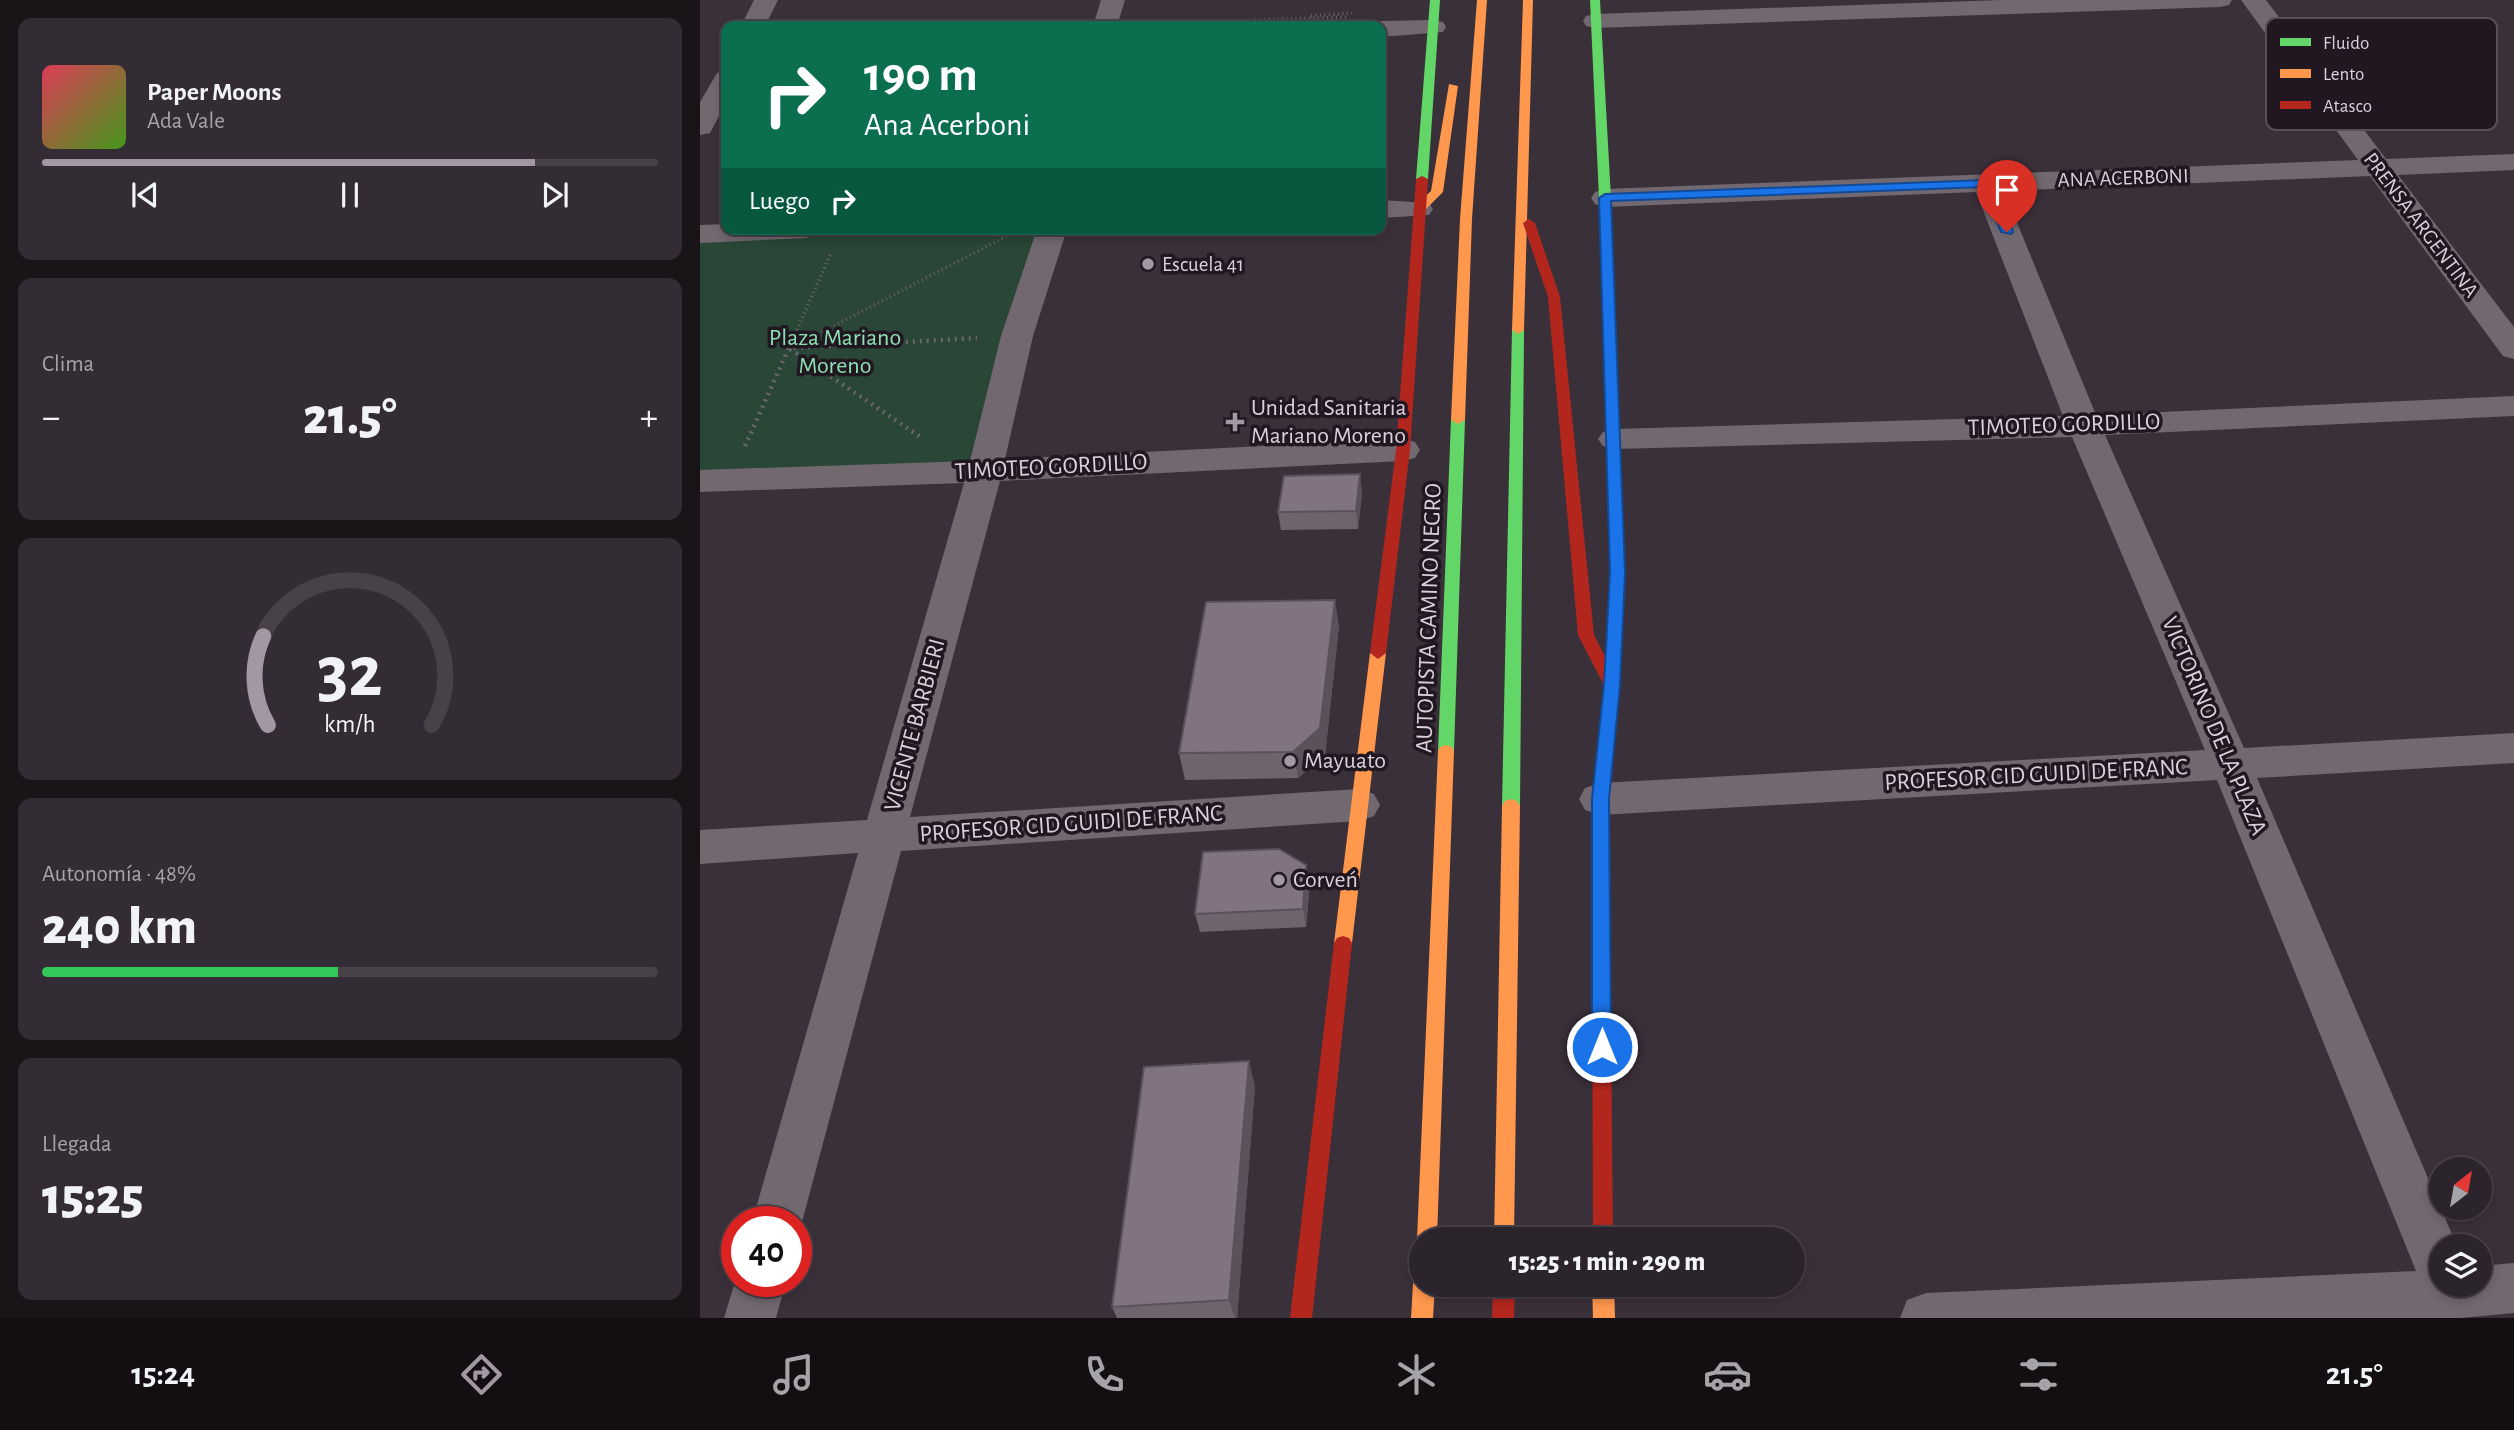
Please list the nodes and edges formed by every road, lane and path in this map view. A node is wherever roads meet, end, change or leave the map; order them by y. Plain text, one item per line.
1 (766, 0) edge
2 (1113, 0) edge
3 (1435, 0) edge
4 (1482, 0) edge
5 (1528, 0) edge
6 (2220, 0) edge
7 (2253, 0) edge
8 (1595, 10) edge
9 (1356, 13) dead end
10 (2266, 18) edge
11 (1255, 20) dead end
12 (756, 21) edge
13 (1107, 21) edge
14 (1434, 27) junction
15 (1386, 29) edge
16 (1480, 34) junction
17 (721, 88) edge
18 (700, 127) edge
19 (2350, 130) edge
20 (2514, 162) edge
21 (2378, 168) junction
22 (1987, 183) junction
23 (1520, 196) junction
24 (1605, 198) junction
25 (1386, 209) edge
26 (1419, 209) junction
27 (721, 233) edge
28 (700, 234) edge
29 (1008, 235) edge
30 (1050, 235) edge
31 (836, 241) dead end
32 (1017, 336) junction
33 (789, 348) junction
34 (2514, 349) edge
35 (2514, 406) edge
36 (2084, 426) junction
37 (1615, 439) junction
38 (1403, 450) junction
39 (985, 471) junction
40 (940, 473) junction
41 (715, 480) edge
42 (1612, 685) junction
43 (2514, 748) edge
44 (2231, 764) junction
45 (1600, 799) junction
46 (1359, 805) junction
47 (885, 836) junction
48 (700, 847) edge
49 (781, 1206) edge
50 (1427, 1227) edge
51 (1504, 1227) edge
52 (1603, 1227) edge
53 (2429, 1238) edge
54 (2514, 1288) edge
55 (2492, 1289) edge
56 (2429, 1292) edge
57 (756, 1297) edge
58 (1423, 1297) edge
59 (1504, 1297) edge
60 (1603, 1297) edge
61 (750, 1318) edge
62 (1301, 1318) edge
63 (1422, 1318) edge
64 (1503, 1318) edge
65 (1604, 1318) edge
66 (1926, 1318) edge

1 - 12 street
2 - 13 street
3 - 14 main road
4 - 16 main road, AUTOPISTA CAMINO NEGRO
5 - 23 main road
6 - 8 street
7 - 10 street, PRENSA ARGENTINA
8 - 24 main road
9 - 11 path
14 - 15 street
14 - 26 main road
16 - 26 main road
16 - 50 main road, AUTOPISTA CAMINO NEGRO
17 - 18 street
19 - 21 street, PRENSA ARGENTINA
20 - 21 street, ANA ACERBONI
21 - 22 street, ANA ACERBONI
21 - 34 street, PRENSA ARGENTINA
22 - 24 street, ANA ACERBONI
22 - 36 street, VICTORINO DE LA PLAZA
23 - 42 main road
23 - 51 main road
24 - 37 main road
25 - 26 street
26 - 38 main road
27 - 28 street
29 - 33 path
30 - 32 street, VICENTE BARBIERI
31 - 33 path
32 - 33 path
32 - 39 street, VICENTE BARBIERI
33 - 40 path
33 - 41 path
35 - 36 street, TIMOTEO GORDILLO
36 - 37 street, TIMOTEO GORDILLO
36 - 44 street, VICTORINO DE LA PLAZA
37 - 42 main road
38 - 39 street, TIMOTEO GORDILLO
38 - 46 main road
39 - 40 street, TIMOTEO GORDILLO
39 - 47 street, VICENTE BARBIERI
40 - 41 street, TIMOTEO GORDILLO
42 - 45 main road
43 - 44 street, PROFESOR CID GUIDI DE FRANC
44 - 45 street, PROFESOR CID GUIDI DE FRANC
44 - 53 street, VICTORINO DE LA PLAZA
45 - 52 main road
46 - 47 street, PROFESOR CID GUIDI DE FRANC
46 - 62 main road
47 - 48 street, PROFESOR CID GUIDI DE FRANC
47 - 49 street, VICENTE BARBIERI
54 - 55 street
56 - 66 street
57 - 61 street
58 - 63 main road
59 - 64 main road
60 - 65 main road

